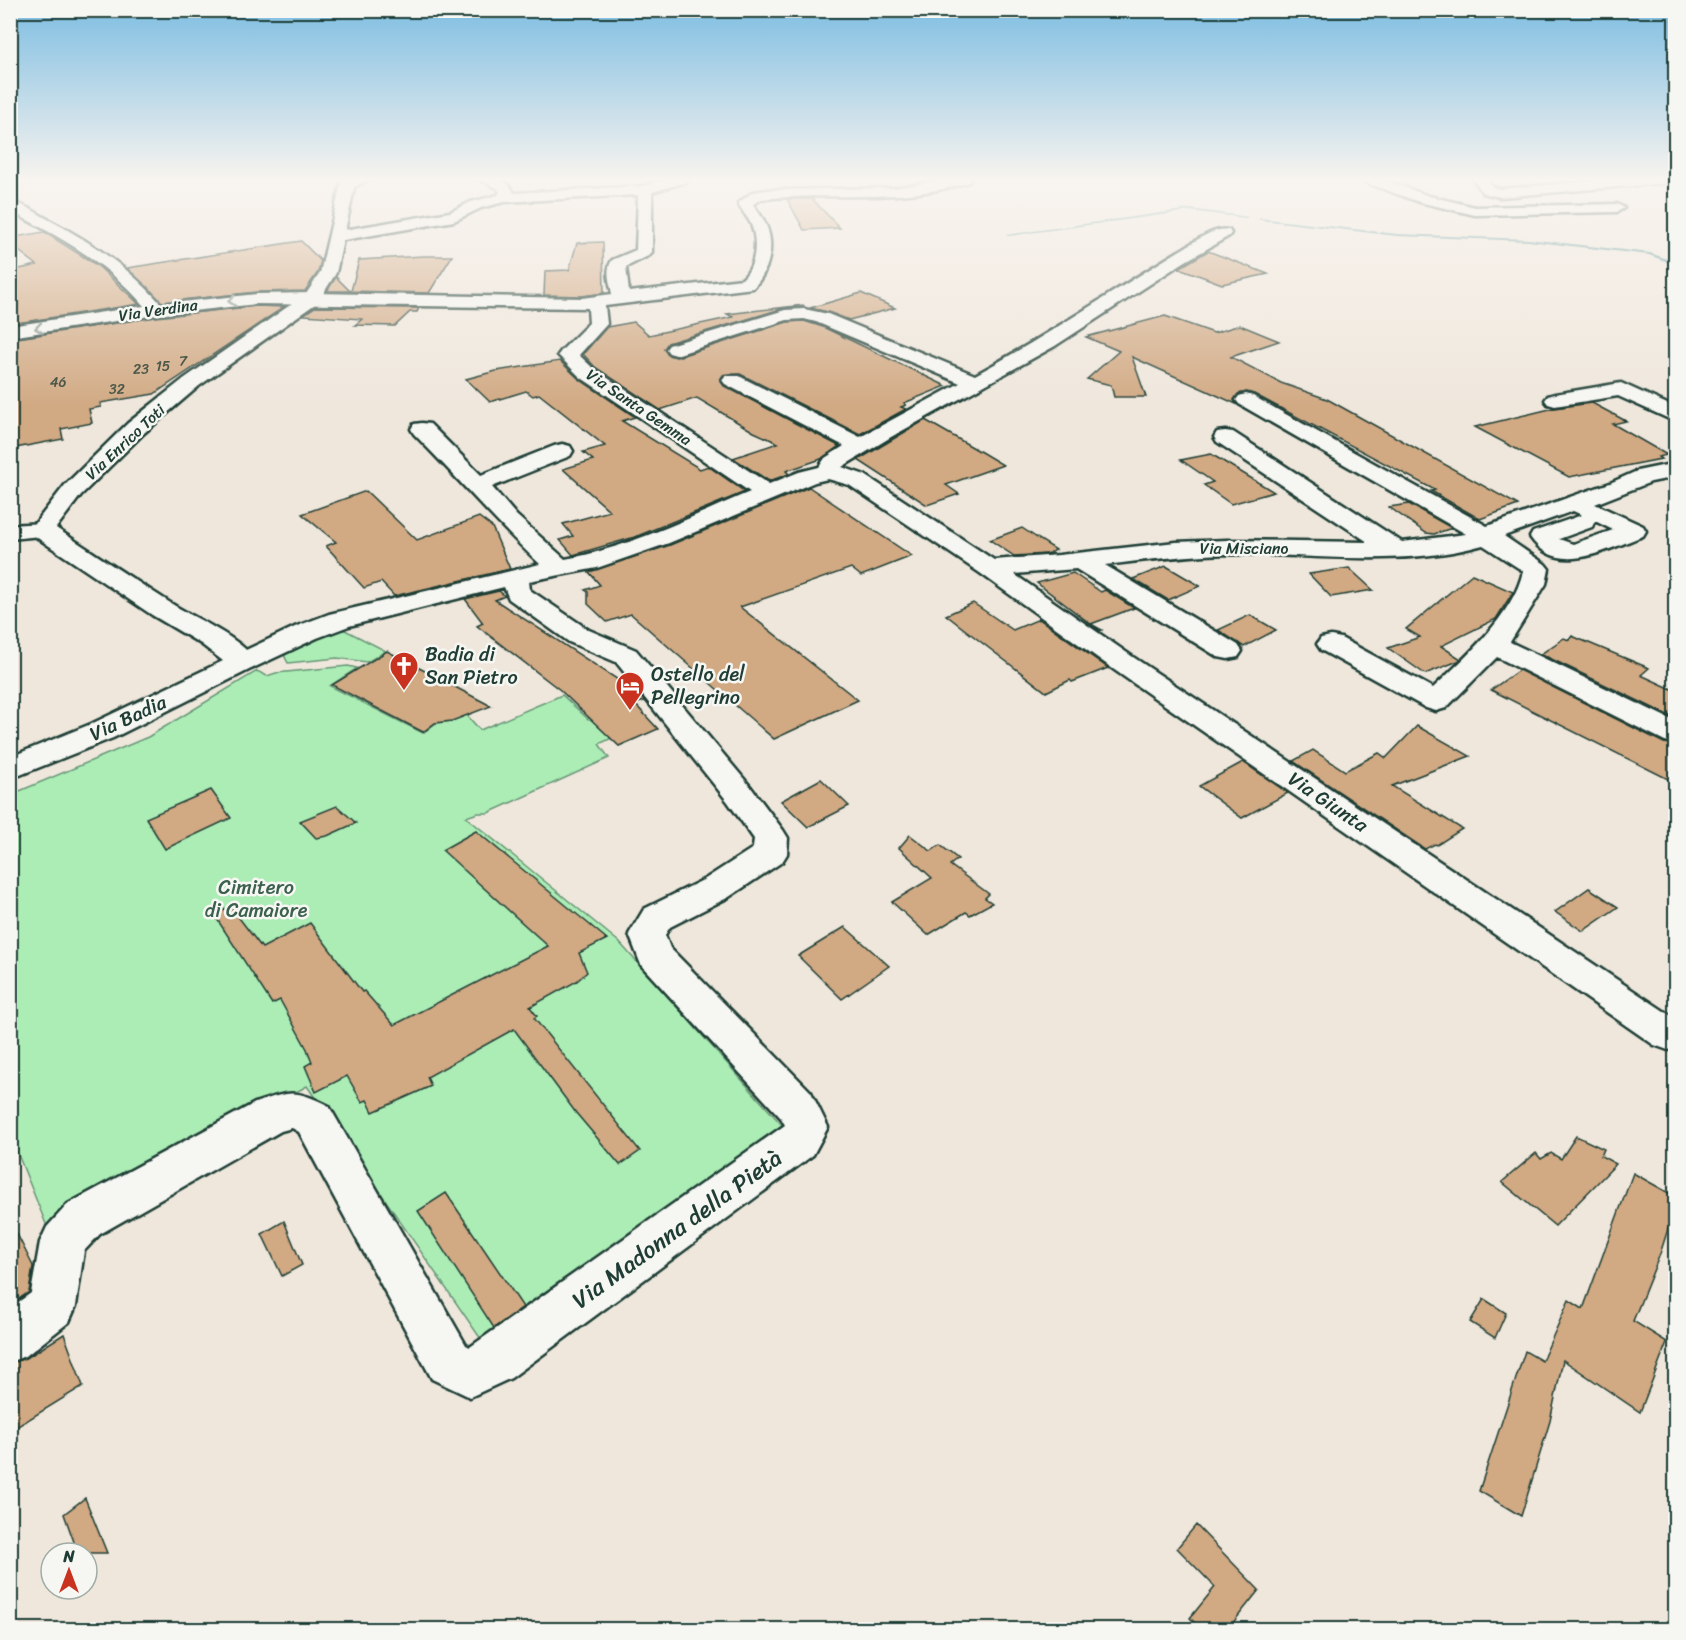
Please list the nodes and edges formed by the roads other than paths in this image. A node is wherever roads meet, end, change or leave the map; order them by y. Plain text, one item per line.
1 (93, 256) edge
2 (333, 256) edge
3 (636, 256) edge
4 (760, 256) edge
5 (1185, 256) edge
6 (312, 298) junction
7 (621, 298) junction
8 (596, 303) junction
9 (156, 310) junction
10 (10, 332) edge
11 (676, 349) dead end
12 (732, 380) dead end
13 (975, 382) junction
14 (1246, 400) dead end
15 (1555, 400) dead end
16 (1676, 416) edge
17 (422, 429) dead end
18 (1226, 437) dead end
19 (860, 446) junction
20 (562, 451) dead end
21 (1676, 470) edge
22 (828, 472) junction
23 (478, 485) junction
24 (766, 493) junction
25 (1573, 502) junction
26 (1601, 516) dead end
27 (42, 530) junction
28 (10, 532) edge
29 (1489, 535) junction
30 (1397, 550) junction
31 (1081, 561) junction
32 (558, 567) junction
33 (989, 568) junction
34 (515, 576) junction
35 (1331, 644) dead end
36 (1494, 645) junction
37 (1228, 651) dead end
38 (243, 662) junction
39 (1676, 734) edge
40 (10, 769) edge
41 (1672, 1033) edge
42 (10, 1338) edge

1 - 9 street
2 - 6 street, Via Enrico Toti
3 - 7 street
4 - 7 street, Via Verdina
5 - 13 street
6 - 8 street, Via Verdina
6 -> 9 street, Via Verdina
6 - 27 street, Via Enrico Toti
7 - 8 street, Via Verdina
8 - 24 street, Via Santa Gemma
9 -> 10 street, Via Verdina
11 - 13 street
12 - 19 street
13 - 19 street
14 - 29 street
15 - 16 street
17 - 23 street
18 - 30 street
19 - 22 street
20 - 23 street
21 - 25 street, Via Misciano
22 - 24 street, Via Badia
22 - 33 street
23 - 32 street
24 - 32 street, Via Badia
25 - 26 street
25 - 29 street, Via Misciano
27 - 28 street
27 - 38 street
29 - 30 street, Via Misciano
29 - 36 street
30 - 31 street, Via Misciano
31 - 33 street, Via Misciano
31 - 37 street
32 - 34 street, Via Badia
33 - 41 street, Via Giunta
34 - 38 street, Via Badia
34 - 42 street, Via Madonna della Pietà
35 - 36 street
36 - 39 street
38 - 40 street, Via Badia

